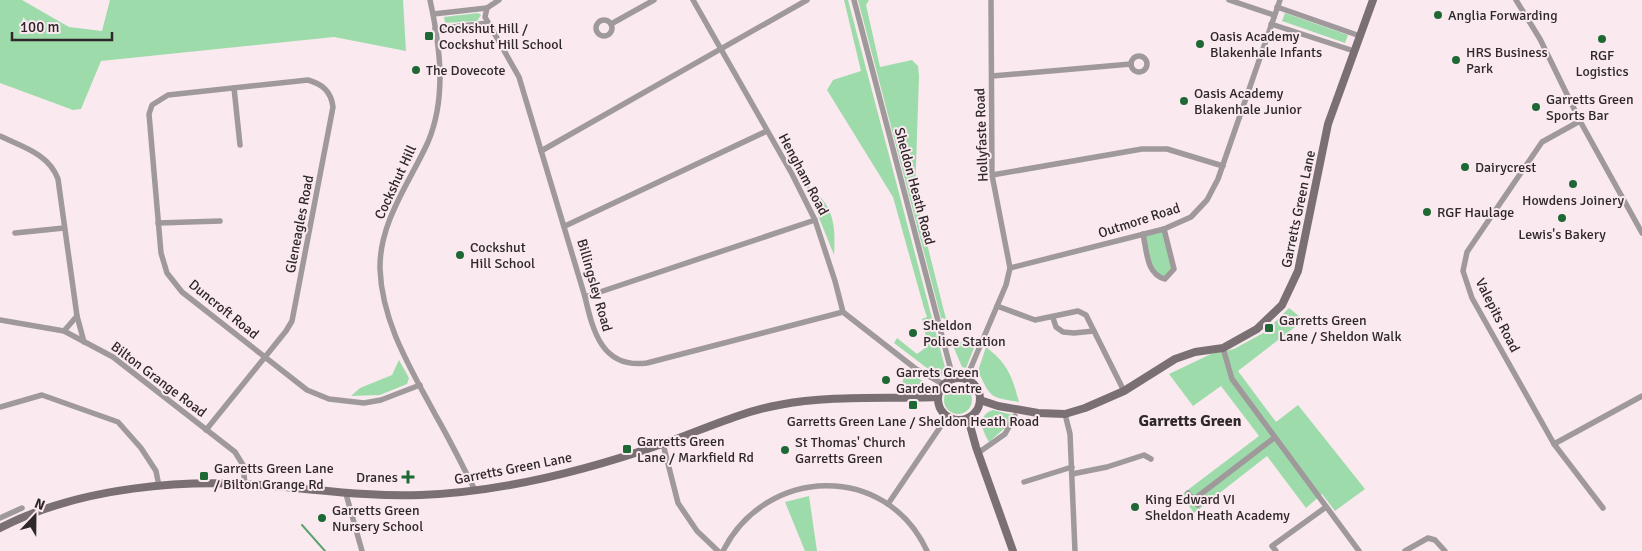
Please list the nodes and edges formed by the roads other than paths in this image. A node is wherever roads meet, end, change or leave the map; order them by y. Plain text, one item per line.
1 (430, 0) edge
2 (499, 0) edge
3 (654, 0) edge
4 (693, 0) edge
5 (807, 0) edge
6 (854, 0) edge
7 (991, 0) edge
8 (1229, 0) edge
9 (1280, 0) edge
10 (1373, 0) edge
11 (1516, 0) edge
12 (1277, 7) junction
13 (487, 8) junction
14 (433, 14) junction
15 (1274, 15) junction
16 (488, 23) junction
17 (611, 24) dead end
18 (1271, 24) junction
19 (436, 29) junction
20 (1360, 36) junction
21 (722, 50) junction
22 (1354, 52) junction
23 (1131, 64) dead end
24 (992, 76) junction
25 (234, 88) junction
26 (1580, 121) junction
27 (767, 131) junction
28 (0, 136) edge
29 (240, 145) dead end
30 (541, 151) junction
31 (1223, 166) junction
32 (992, 175) junction
33 (815, 220) junction
34 (220, 221) dead end
35 (158, 223) junction
36 (564, 226) junction
37 (64, 228) junction
38 (1164, 229) junction
39 (15, 233) dead end
40 (1642, 233) edge
41 (1143, 234) junction
42 (1010, 268) junction
43 (585, 297) junction
44 (997, 306) junction
45 (842, 312) junction
46 (78, 316) junction
47 (1053, 318) junction
48 (0, 320) edge
49 (64, 331) junction
50 (1094, 332) junction
51 (84, 342) junction
52 (1223, 348) junction
53 (264, 358) junction
54 (953, 378) junction
55 (966, 379) junction
56 (943, 384) junction
57 (420, 385) junction
58 (1124, 391) junction
59 (1642, 396) edge
60 (937, 397) junction
61 (980, 400) junction
62 (0, 406) edge
63 (1065, 414) junction
64 (1015, 416) dead end
65 (947, 417) junction
66 (968, 418) junction
67 (206, 430) junction
68 (1274, 438) junction
69 (662, 444) junction
70 (1554, 444) junction
71 (978, 453) junction
72 (1151, 459) dead end
73 (1072, 470) junction
74 (1024, 482) dead end
75 (245, 484) junction
76 (159, 486) junction
77 (475, 490) junction
78 (1188, 493) dead end
79 (346, 494) junction
80 (1193, 500) junction
81 (888, 504) junction
82 (1198, 506) dead end
83 (1326, 506) junction
84 (22, 508) dead end
85 (1604, 508) dead end
86 (0, 518) edge
87 (4, 526) edge
88 (362, 551) edge
89 (718, 551) edge
90 (722, 551) edge
91 (927, 551) edge
92 (1013, 551) edge
93 (1075, 551) edge
94 (1276, 551) edge
95 (1359, 551) edge
96 (1405, 551) edge
97 (1445, 551) edge

1 - 14 street, Cockshut Hill
2 - 13 street
3 - 17 street
4 - 21 street, Hengham Road
5 - 21 street
6 - 54 street, Sheldon Heath Road
7 - 24 street, Hollyfaste Road
8 - 15 street
9 - 12 street, Outmore Road
10 - 20 street, Garretts Green Lane
11 - 26 street
12 - 15 street, Outmore Road
12 - 20 street
13 - 14 street
13 - 16 street
14 - 19 street, Cockshut Hill
15 - 18 street, Outmore Road
16 - 19 street
16 - 30 street, Billingsley Road
18 - 22 street
18 - 31 street, Outmore Road
19 - 57 street, Cockshut Hill
20 - 22 street, Garretts Green Lane
21 - 27 street, Hengham Road
21 - 30 street
22 - 52 street, Garretts Green Lane
23 - 24 street
24 - 32 street, Hollyfaste Road
25 - 29 street
25 - 35 street, Duncroft Road
25 - 53 street, Gleneagles Road
26 - 40 street
26 - 70 street, Valepits Road
27 - 33 street, Hengham Road
27 - 36 street
28 - 37 street
30 - 36 street, Billingsley Road
31 - 32 street
31 - 38 street, Outmore Road
32 - 42 street, Hollyfaste Road
33 - 43 street
33 - 45 street, Hengham Road
34 - 35 street
35 - 53 street, Duncroft Road
36 - 43 street, Billingsley Road
37 - 39 street
37 - 46 street
38 - 41 street, Outmore Road
38 - 41 street
41 - 42 street, Outmore Road
42 - 44 street, Hollyfaste Road
43 - 45 street, Billingsley Road
44 - 47 street
44 - 55 street, Hollyfaste Road
45 - 56 street
46 - 49 street
46 - 51 street
47 - 50 street
47 - 50 street
48 - 49 street, Bilton Grange Road
49 - 51 street, Bilton Grange Road
50 - 58 street
51 - 67 street, Bilton Grange Road
52 - 58 street, Garretts Green Lane
52 - 68 street
53 - 57 street, Duncroft Road
53 - 67 street, Gleneagles Road
54 - 55 street
54 - 56 street
55 - 61 street
56 - 60 street
57 - 77 street, Cockshut Hill
58 - 63 street, Garretts Green Lane
59 - 70 street
60 - 65 street
60 - 69 street, Garretts Green Lane
61 - 63 street, Garretts Green Lane
61 - 66 street
62 - 76 street
63 - 73 street
64 - 71 street
65 - 66 street
65 - 81 street
66 - 71 street
67 - 75 street, Bilton Grange Road
68 - 80 street
68 - 83 street
69 - 77 street, Garretts Green Lane
69 - 89 street
70 - 85 street, Valepits Road
71 - 92 street
72 - 73 street
73 - 74 street
73 - 93 street
75 - 76 street, Garretts Green Lane
75 - 79 street, Garretts Green Lane
76 - 87 street, Garretts Green Lane
77 - 79 street, Garretts Green Lane
78 - 80 street
79 - 88 street
80 - 82 street
81 - 90 street
81 - 91 street
83 - 94 street
83 - 95 street
84 - 86 street
86 - 87 street
96 - 97 street

